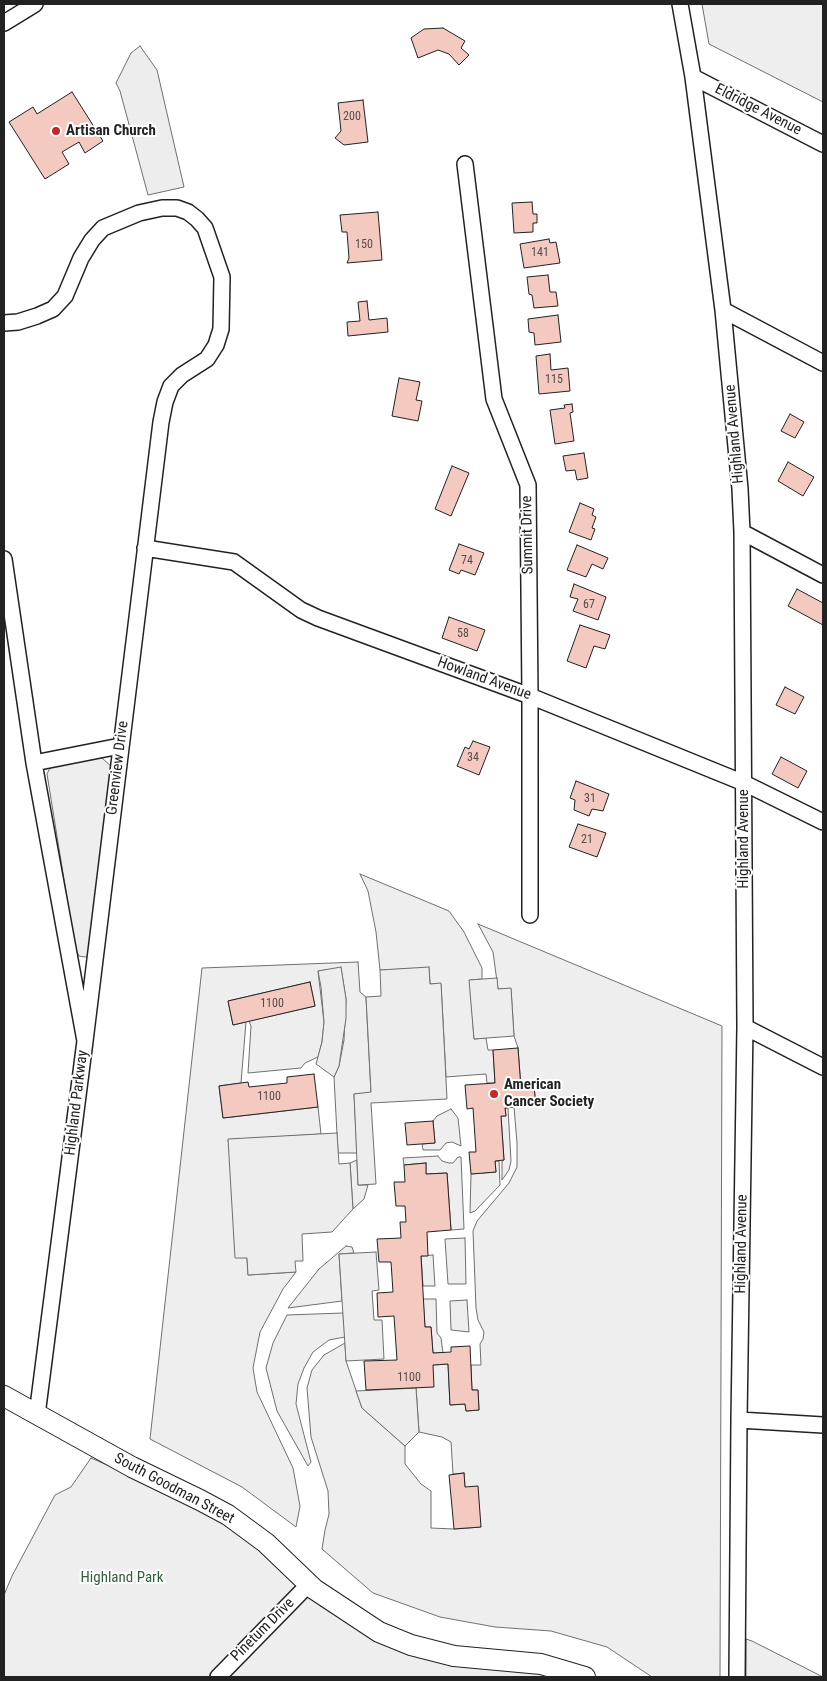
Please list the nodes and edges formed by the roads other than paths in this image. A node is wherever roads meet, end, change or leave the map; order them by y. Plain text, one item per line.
1 (31, 4) edge
2 (680, 4) edge
3 (4, 23) edge
4 (692, 77) junction
5 (823, 144) edge
6 (465, 164) dead end
7 (723, 310) junction
8 (4, 323) edge
9 (823, 363) edge
10 (742, 532) junction
11 (145, 548) junction
12 (4, 559) edge
13 (823, 575) edge
14 (530, 696) junction
15 (120, 746) junction
16 (34, 763) junction
17 (744, 783) junction
18 (823, 822) edge
19 (530, 915) dead end
20 (745, 1027) junction
21 (85, 1041) junction
22 (823, 1067) edge
23 (4, 1396) edge
24 (37, 1415) junction
25 (739, 1420) junction
26 (823, 1425) edge
27 (308, 1584) junction
28 (218, 1677) edge
29 (585, 1677) edge
30 (737, 1677) edge

1 - 3 street
2 - 4 street, Highland Avenue
4 - 5 street, Eldridge Avenue
4 - 7 street, Highland Avenue
6 - 14 street, Summit Drive
7 - 9 street
7 - 10 street, Highland Avenue
8 - 11 street, Greenview Drive
10 - 13 street
10 - 17 street, Highland Avenue
11 - 14 street, Howland Avenue
11 - 15 street, Greenview Drive
12 - 16 street, Highland Parkway
14 - 17 street, Howland Avenue
14 - 19 street, Summit Drive
15 - 16 street
15 - 21 street, Greenview Drive
16 - 21 street, Highland Parkway
17 - 18 street, Howland Avenue
17 - 20 street, Highland Avenue
20 - 22 street
20 - 25 street, Highland Avenue
21 - 24 street, Highland Parkway
23 - 24 main road, South Goodman Street
24 - 27 main road, South Goodman Street
25 - 26 street
25 - 30 street, Highland Avenue
27 - 28 street, Pinetum Drive
27 - 29 main road, South Goodman Street

